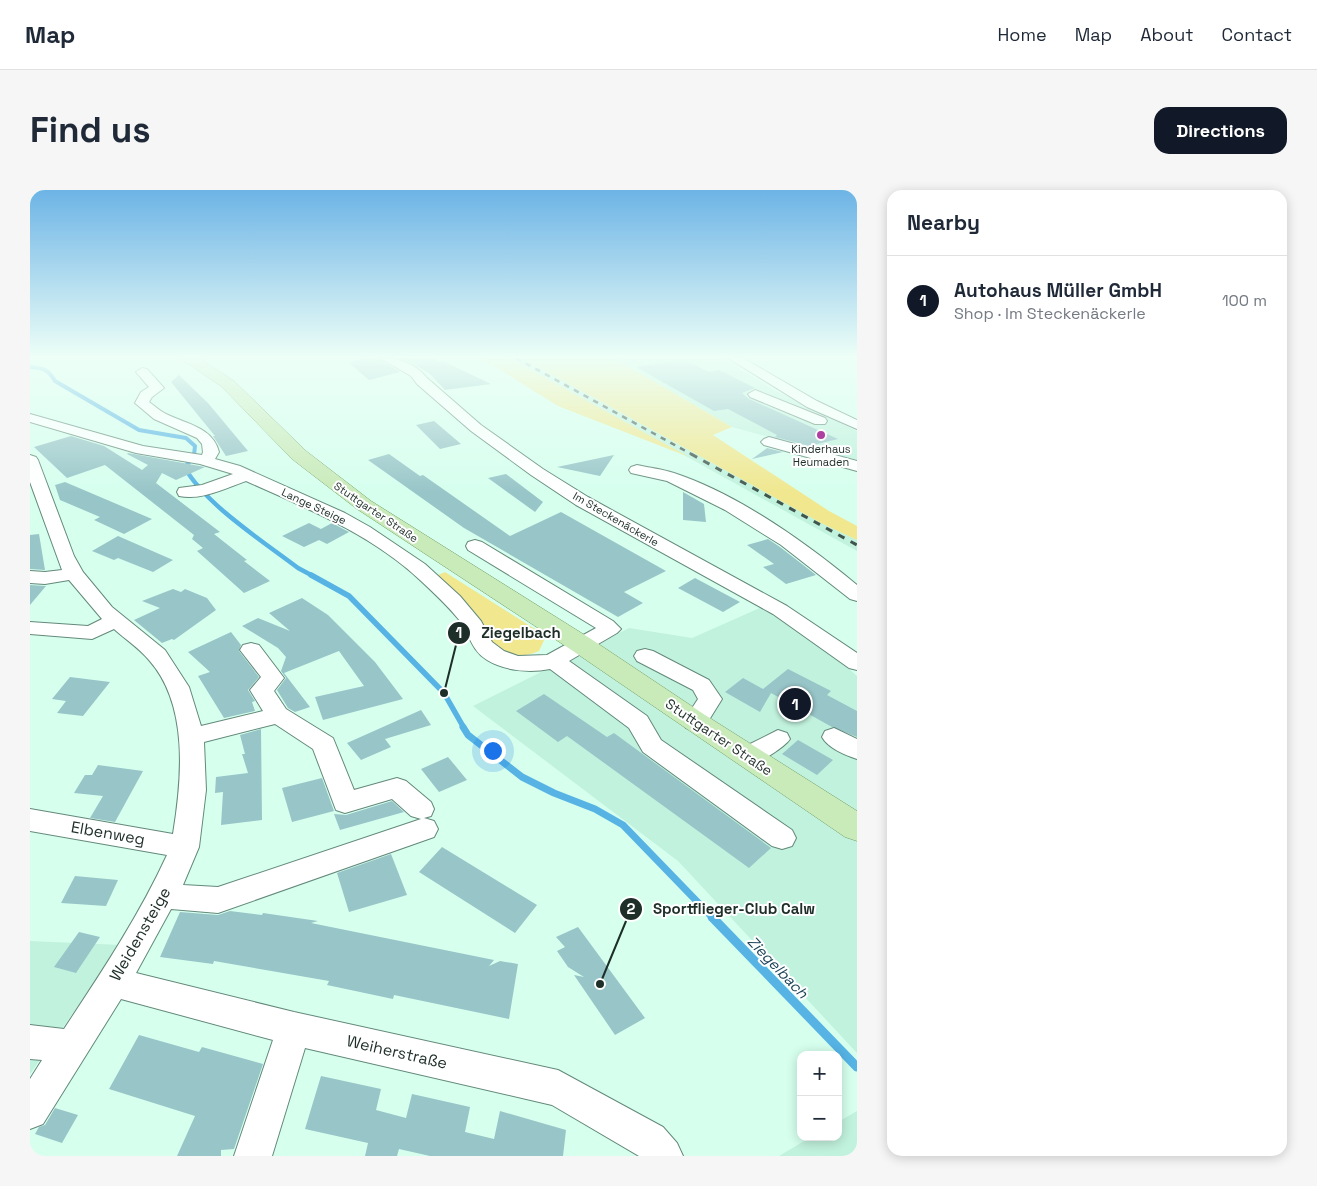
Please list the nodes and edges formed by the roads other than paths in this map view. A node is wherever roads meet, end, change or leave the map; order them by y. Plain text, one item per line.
1 (142, 403) edge
2 (247, 403) edge
3 (447, 403) edge
4 (775, 403) edge
5 (810, 403) edge
6 (30, 418) edge
7 (857, 425) edge
8 (857, 432) edge
9 (769, 442) dead end
10 (30, 460) edge
11 (205, 461) junction
12 (857, 466) edge
13 (637, 470) dead end
14 (246, 475) junction
15 (196, 491) dead end
16 (475, 546) dead end
17 (74, 574) junction
18 (30, 577) edge
19 (857, 595) edge
20 (115, 620) junction
21 (30, 628) edge
22 (582, 644) junction
23 (251, 650) dead end
24 (645, 656) dead end
25 (554, 661) junction
26 (857, 664) edge
27 (278, 715) junction
28 (694, 722) junction
29 (192, 737) junction
30 (834, 737) dead end
31 (778, 739) dead end
32 (857, 750) edge
33 (747, 756) junction
34 (30, 820) edge
35 (857, 828) edge
36 (782, 838) dead end
37 (185, 847) junction
38 (164, 896) junction
39 (114, 982) junction
40 (294, 1029) junction
41 (30, 1042) edge
42 (72, 1047) junction
43 (30, 1111) edge
44 (253, 1156) edge
45 (664, 1156) edge

1 - 11 street
2 - 22 main road, Stuttgarter Straße
3 - 26 street, Im Steckenäckerle
4 - 8 street
5 - 7 street
6 - 11 street, Lange Steige
9 - 12 street
10 - 17 street, Weidensteige
11 - 14 street, Lange Steige
13 - 19 street
14 - 15 street
14 - 25 street, Lange Steige
16 - 22 street
17 - 18 street
17 - 20 street, Weidensteige
20 - 21 street
20 - 29 street, Weidensteige
22 - 25 street
22 - 28 main road, Stuttgarter Straße
23 - 27 street
24 - 28 street
25 - 36 street
27 - 29 street
27 - 38 street
28 - 33 main road, Stuttgarter Straße
29 - 37 street, Weidensteige
30 - 32 street
31 - 33 street
33 - 35 main road, Stuttgarter Straße
34 - 37 street, Elbenweg
37 - 38 street, Weidensteige
38 - 39 street, Weidensteige
39 - 40 street, Weiherstraße
39 - 42 street, Weidensteige
40 - 44 street
40 - 45 street, Weiherstraße
41 - 42 street
42 - 43 street, Weidensteige

